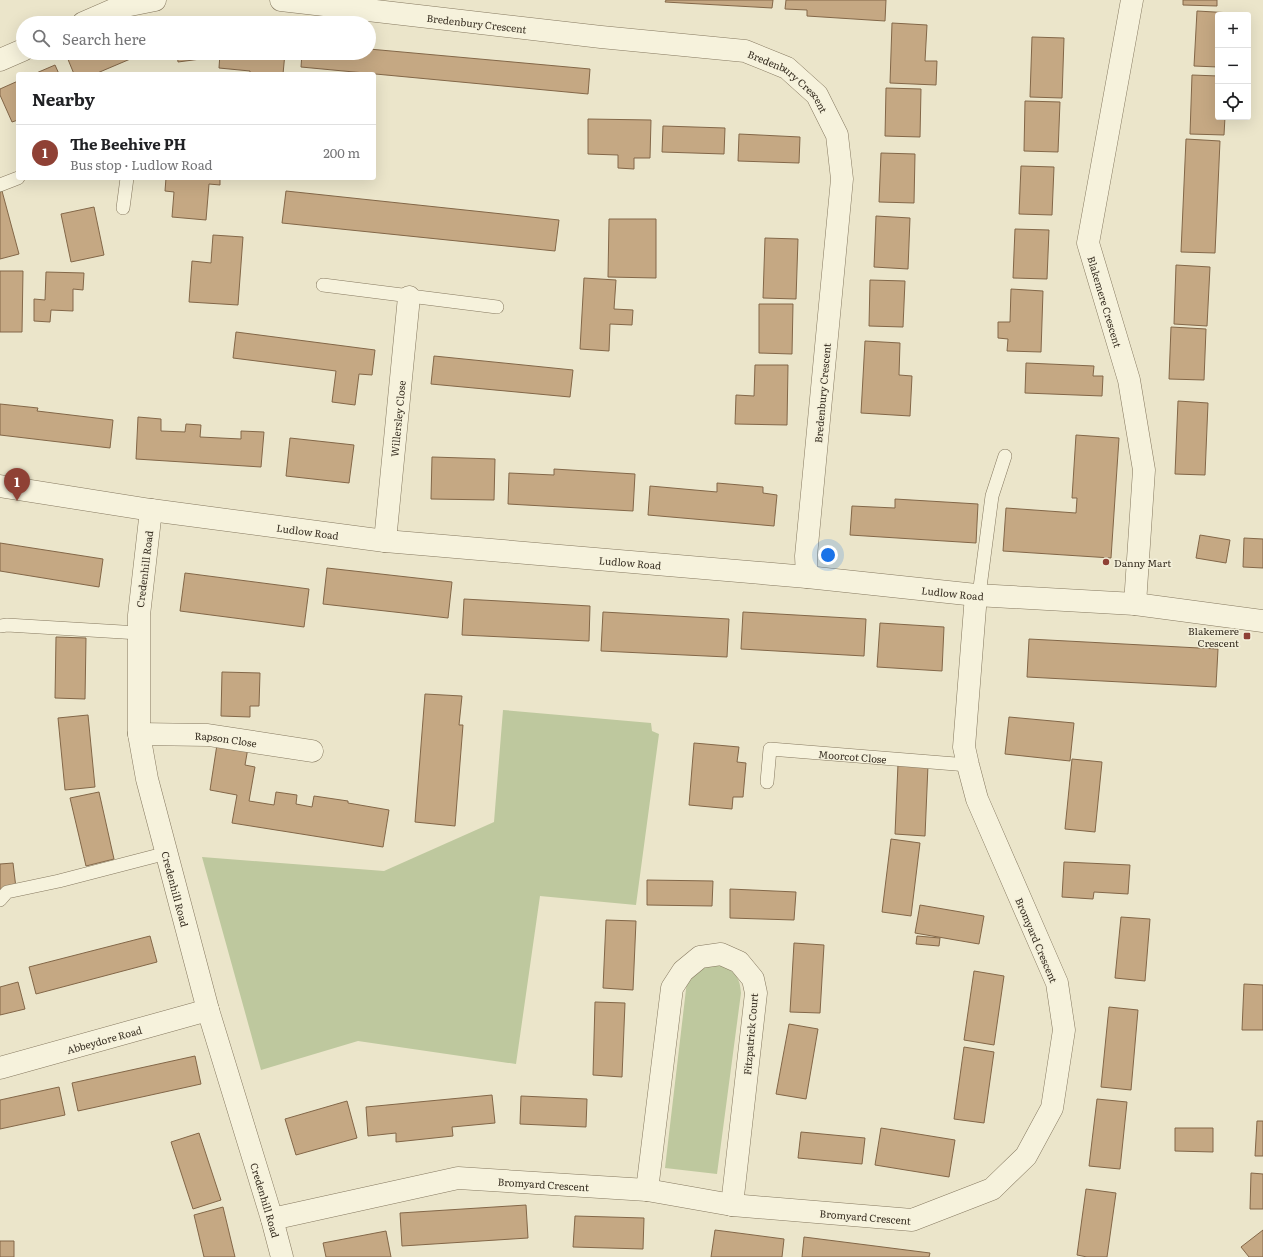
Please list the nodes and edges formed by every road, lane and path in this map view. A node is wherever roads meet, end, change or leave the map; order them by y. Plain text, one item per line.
1 (156, 0) edge
2 (281, 0) edge
3 (1132, 0) edge
4 (445, 9) edge
5 (99, 16) edge
6 (16, 53) edge
7 (0, 60) edge
8 (16, 179) edge
9 (127, 180) edge
10 (0, 185) edge
11 (123, 208) dead end
12 (323, 286) dead end
13 (409, 297) junction
14 (498, 307) dead end
15 (1005, 456) dead end
16 (0, 486) edge
17 (151, 510) junction
18 (384, 541) junction
19 (807, 577) junction
20 (978, 594) junction
21 (1135, 604) junction
22 (1263, 621) edge
23 (0, 626) edge
24 (139, 633) junction
25 (139, 734) junction
26 (312, 751) dead end
27 (968, 765) junction
28 (767, 782) dead end
29 (167, 853) junction
30 (0, 900) edge
31 (208, 1010) junction
32 (0, 1068) edge
33 (647, 1190) junction
34 (732, 1205) junction
35 (272, 1219) junction
36 (282, 1257) edge

1 - 5 street
2 - 4 street, Bredenbury Crescent
3 - 21 street, Blakemere Crescent
4 - 19 street, Bredenbury Crescent
6 - 7 street
8 - 10 lane
9 - 11 lane
12 - 13 lane
13 - 14 lane
13 - 18 street, Willersley Close
15 - 20 lane
16 - 17 street, Ludlow Road
17 - 18 street, Ludlow Road
17 - 24 street, Credenhill Road
18 - 19 street, Ludlow Road
19 - 20 street, Ludlow Road
20 - 21 street, Ludlow Road
20 - 27 street, Bromyard Crescent
21 - 22 street, Ludlow Road
23 - 24 lane
24 - 25 street, Credenhill Road
25 - 26 street, Rapson Close
25 - 29 street, Credenhill Road
27 - 28 lane, Moorcot Close
27 - 34 street, Bromyard Crescent
29 - 30 lane
29 - 31 street, Credenhill Road
31 - 32 street, Abbeydore Road
31 - 35 street, Credenhill Road
33 - 34 street, Bromyard Crescent
33 - 34 street, Fitzpatrick Court
33 - 35 street, Bromyard Crescent
35 - 36 street, Credenhill Road

